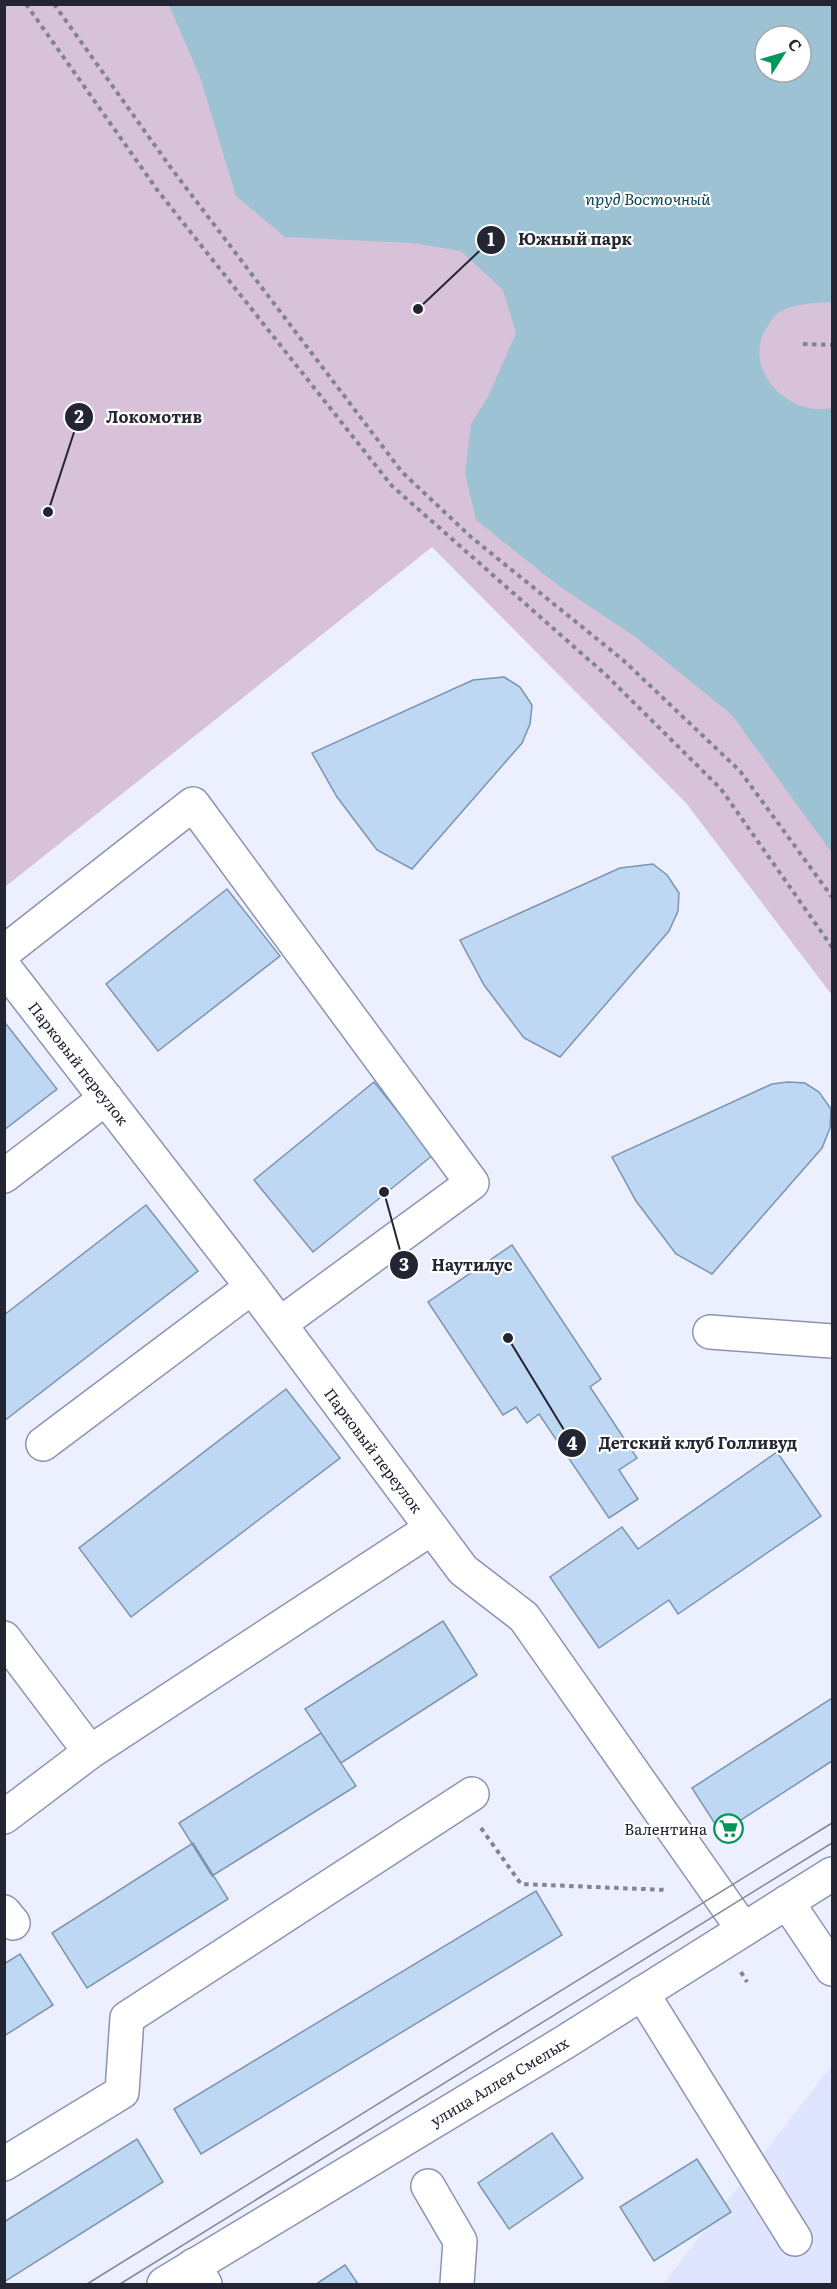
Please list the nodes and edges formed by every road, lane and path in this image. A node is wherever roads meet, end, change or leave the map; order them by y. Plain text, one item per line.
1 (26, 4) edge
2 (54, 4) edge
3 (803, 344) dead end
4 (832, 345) edge
5 (832, 897) edge
6 (832, 947) edge
7 (4, 952) edge
8 (4, 967) edge
9 (106, 1098) junction
10 (4, 1176) edge
11 (252, 1287) junction
12 (280, 1324) junction
13 (710, 1332) dead end
14 (832, 1341) edge
15 (43, 1444) dead end
16 (432, 1528) junction
17 (4, 1638) edge
18 (90, 1752) junction
19 (467, 1797) joint
20 (4, 1817) edge
21 (832, 1874) edge
22 (667, 1890) dead end
23 (787, 1902) junction
24 (743, 1929) junction
25 (832, 1970) edge
26 (642, 1993) junction
27 (4, 2164) edge
28 (428, 2186) dead end
29 (795, 2239) dead end
30 (200, 2275) edge
31 (164, 2284) edge
32 (457, 2284) edge

1 - 6 path
2 - 5 path
3 - 4 path
7 - 12 street
8 - 9 street, Парковый переулок
9 - 10 street
9 - 11 street, Парковый переулок
11 - 12 street, Парковый переулок
11 - 15 street
12 - 16 street, Парковый переулок
13 - 14 street
16 - 18 street
16 - 24 street, Парковый переулок
17 - 18 street
18 - 20 street
19 - 22 path
19 - 27 street
21 - 23 street, улица Аллея Смелых
23 - 24 street, улица Аллея Смелых
23 - 25 street
24 - 26 street, улица Аллея Смелых
26 - 29 street
26 - 30 street, улица Аллея Смелых
28 - 32 street
30 - 31 street, улица Аллея Смелых

